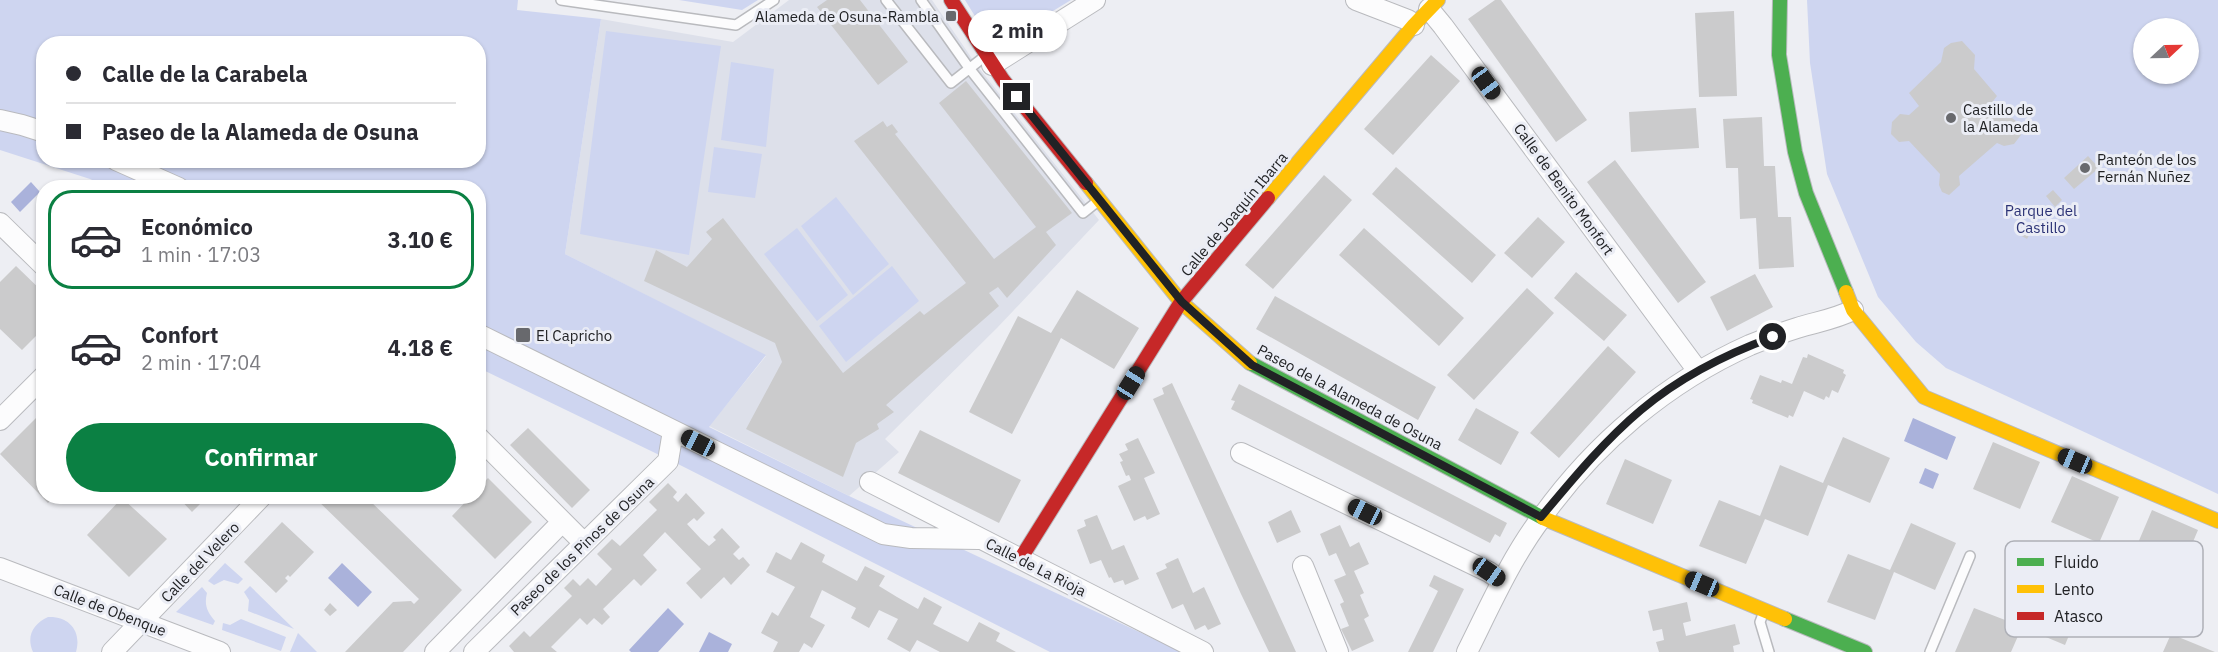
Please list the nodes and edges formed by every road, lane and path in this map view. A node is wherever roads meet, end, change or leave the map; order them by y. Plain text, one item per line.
1 (561, 0) edge
2 (774, 0) edge
3 (886, 0) edge
4 (921, 0) edge
5 (951, 0) edge
6 (1095, 0) edge
7 (1356, 0) edge
8 (1780, 0) edge
9 (1433, 5) edge
10 (1414, 25) junction
11 (989, 60) junction
12 (969, 68) junction
13 (0, 120) edge
14 (36, 129) edge
15 (134, 168) edge
16 (161, 180) edge
17 (1100, 200) junction
18 (0, 223) edge
19 (36, 258) edge
20 (1182, 302) junction
21 (1853, 310) junction
22 (486, 338) edge
23 (1698, 371) junction
24 (36, 384) edge
25 (0, 420) edge
26 (674, 431) junction
27 (486, 445) edge
28 (1241, 453) dead end
29 (870, 482) dead end
30 (254, 504) edge
31 (1541, 517) junction
32 (2218, 521) edge
33 (562, 522) junction
34 (979, 539) junction
35 (584, 543) junction
36 (1970, 556) dead end
37 (1021, 558) junction
38 (1303, 566) dead end
39 (0, 568) edge
40 (1502, 581) junction
41 (1765, 610) junction
42 (142, 622) junction
43 (1844, 648) edge
44 (112, 652) edge
45 (220, 652) edge
46 (435, 652) edge
47 (474, 652) edge
48 (1203, 652) edge
49 (1338, 652) edge
50 (1467, 652) edge
51 (1769, 652) edge
52 (1864, 652) edge
53 (1930, 652) edge

1 - 2 lane
3 - 12 lane
4 - 12 lane
5 - 11 street, Paseo de la Alameda de Osuna
6 - 11 street
7 - 10 street
8 - 21 street
9 - 10 street, Calle de Joaquín Ibarra
9 - 23 street, Calle de Benito Monfort
10 - 20 street, Calle de Joaquín Ibarra
11 - 12 lane
11 - 17 street, Paseo de la Alameda de Osuna
12 - 17 lane
13 - 14 street
15 - 16 street
17 - 20 street, Paseo de la Alameda de Osuna
18 - 19 street
20 - 31 street, Paseo de la Alameda de Osuna
20 - 37 street, Calle de Joaquín Ibarra
21 - 23 street
21 - 32 street
22 - 26 street
23 - 31 street
24 - 25 street
26 - 34 street
26 - 35 street, Paseo de los Pinos de Osuna
27 - 33 street
28 - 40 street
29 - 34 street, Calle de La Rioja
30 - 42 street, Calle del Velero
31 - 40 street
31 - 41 street, Paseo de la Alameda de Osuna
33 - 35 street
33 - 46 street, Paseo de los Pinos de Osuna
34 - 37 street, Calle de La Rioja
35 - 47 street, Paseo de los Pinos de Osuna
36 - 53 lane
37 - 48 street, Calle de La Rioja
38 - 49 street
39 - 42 street, Calle de Obenque
40 - 50 street
41 - 43 street, Paseo de la Alameda de Osuna
41 - 51 lane
42 - 44 street, Calle del Velero
42 - 45 street, Calle de Obenque
43 - 52 street, Paseo de la Alameda de Osuna

